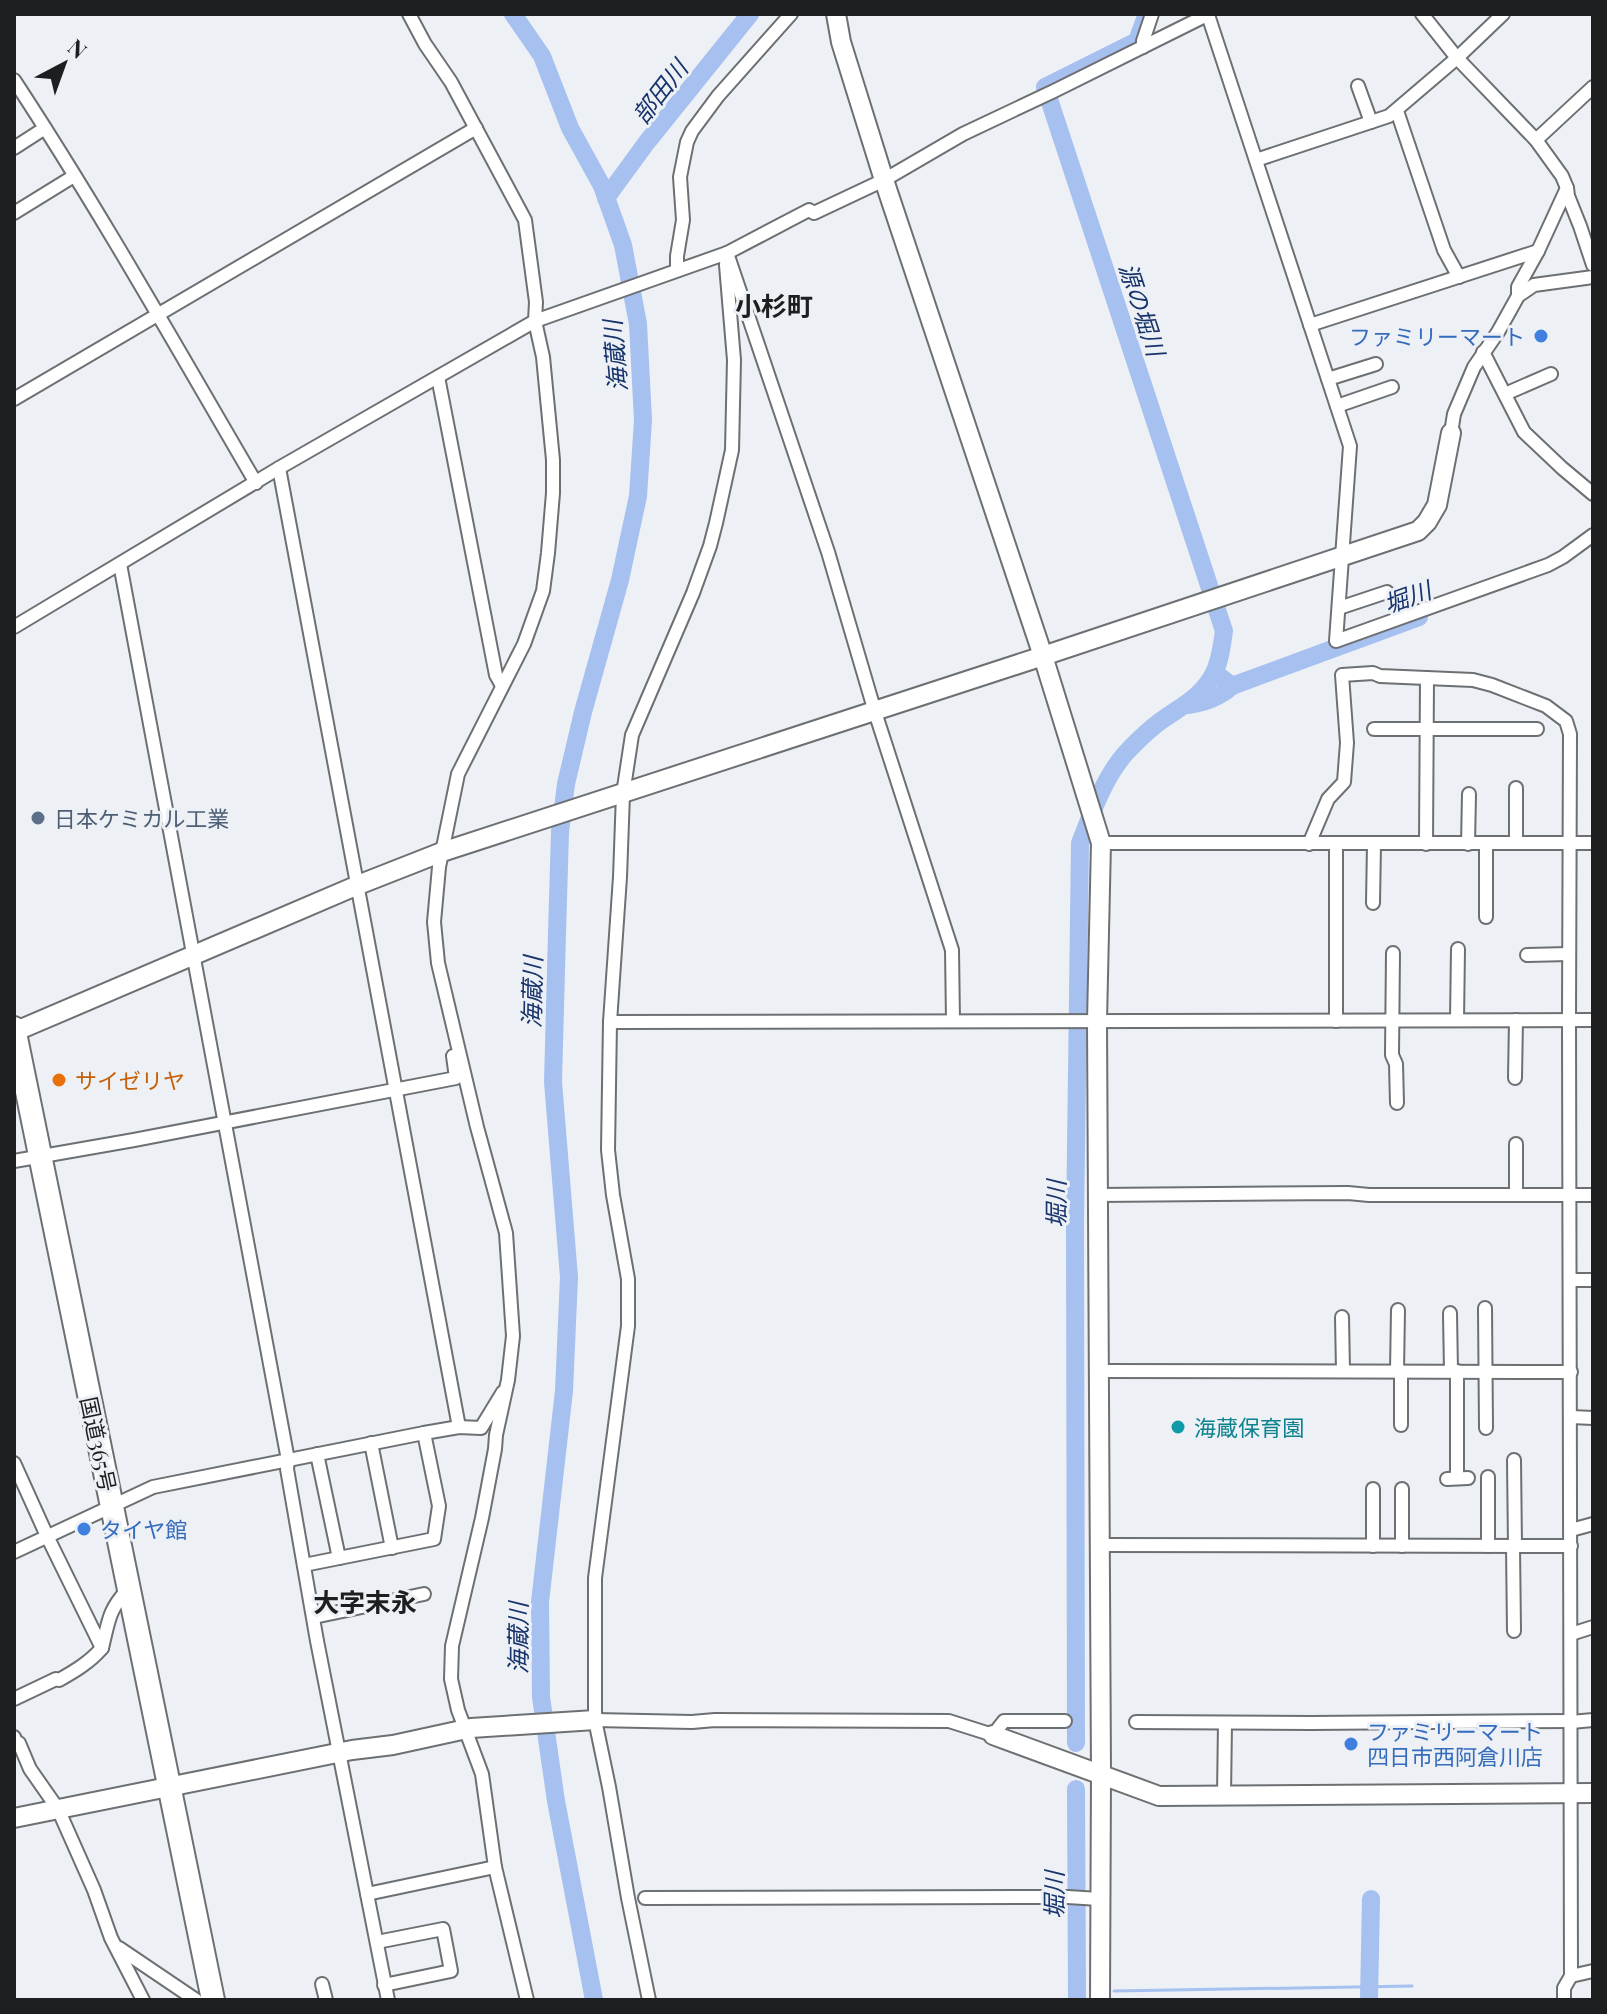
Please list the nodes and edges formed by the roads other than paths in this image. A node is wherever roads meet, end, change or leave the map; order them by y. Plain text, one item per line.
1 (409, 14) edge
2 (791, 14) edge
3 (836, 14) edge
4 (1152, 14) edge
5 (1422, 14) edge
6 (1503, 14) edge
7 (1206, 15) edge
8 (1143, 47) junction
9 (1457, 58) junction
10 (14, 80) edge
11 (1358, 86) dead end
12 (1593, 87) edge
13 (1397, 111) junction
14 (1371, 122) junction
15 (45, 128) junction
16 (476, 128) junction
17 (1536, 140) junction
18 (14, 148) edge
19 (1256, 160) junction
20 (74, 176) junction
21 (884, 180) junction
22 (1567, 188) junction
23 (14, 213) edge
24 (1538, 251) junction
25 (727, 253) junction
26 (1593, 265) edge
27 (676, 270) junction
28 (1459, 277) junction
29 (1593, 277) edge
30 (1518, 296) junction
31 (158, 314) junction
32 (535, 321) junction
33 (1310, 325) junction
34 (1483, 352) junction
35 (1376, 364) dead end
36 (1551, 374) dead end
37 (438, 377) junction
38 (1328, 379) junction
39 (1392, 387) dead end
40 (1505, 394) junction
41 (14, 399) edge
42 (1337, 406) junction
43 (1451, 433) joint
44 (279, 468) junction
45 (256, 483) junction
46 (1593, 494) edge
47 (1593, 535) edge
48 (1343, 555) junction
49 (120, 564) junction
50 (1387, 592) dead end
51 (1339, 608) junction
52 (14, 627) edge
53 (1043, 656) junction
54 (1427, 678) junction
55 (502, 686) junction
56 (875, 712) junction
57 (1427, 728) junction
58 (1374, 729) dead end
59 (1537, 729) dead end
60 (1516, 788) dead end
61 (623, 794) junction
62 (1469, 794) dead end
63 (1099, 836) junction
64 (1486, 843) junction
65 (1516, 843) junction
66 (1593, 843) edge
67 (1309, 844) junction
68 (1336, 844) junction
69 (1374, 844) junction
70 (1426, 844) junction
71 (1468, 844) junction
72 (1569, 844) junction
73 (442, 852) junction
74 (358, 885) junction
75 (1373, 903) dead end
76 (1486, 917) dead end
77 (1458, 949) dead end
78 (1393, 953) dead end
79 (1569, 954) junction
80 (192, 955) junction
81 (1527, 955) dead end
82 (451, 1017) junction
83 (1457, 1020) junction
84 (1516, 1020) junction
85 (1569, 1020) junction
86 (1593, 1020) edge
87 (953, 1021) junction
88 (1094, 1021) junction
89 (1336, 1021) junction
90 (1392, 1021) junction
91 (610, 1022) junction
92 (14, 1030) edge
93 (1515, 1078) dead end
94 (395, 1089) junction
95 (1397, 1103) dead end
96 (225, 1122) junction
97 (1516, 1144) dead end
98 (39, 1156) junction
99 (14, 1161) edge
100 (1516, 1194) junction
101 (1097, 1195) junction
102 (1571, 1195) junction
103 (1593, 1195) edge
104 (1571, 1280) junction
105 (1593, 1280) edge
106 (1485, 1308) dead end
107 (1398, 1310) dead end
108 (1450, 1313) dead end
109 (1342, 1317) dead end
110 (1098, 1371) junction
111 (1343, 1371) junction
112 (1399, 1371) junction
113 (1454, 1371) junction
114 (1486, 1371) junction
115 (1571, 1372) junction
116 (507, 1387) junction
117 (1571, 1417) junction
118 (1593, 1418) edge
119 (1401, 1425) dead end
120 (459, 1427) junction
121 (481, 1428) junction
122 (1486, 1428) dead end
123 (424, 1433) junction
124 (371, 1443) junction
125 (317, 1454) junction
126 (288, 1460) junction
127 (1514, 1460) dead end
128 (14, 1463) edge
129 (492, 1468) junction
130 (1488, 1477) dead end
131 (1457, 1478) dead end
132 (1373, 1489) dead end
133 (1402, 1489) dead end
134 (111, 1505) junction
135 (1593, 1524) edge
136 (1571, 1530) junction
137 (47, 1536) junction
138 (1100, 1545) junction
139 (1373, 1546) junction
140 (1402, 1546) junction
141 (1488, 1546) junction
142 (1514, 1546) junction
143 (1571, 1546) junction
144 (392, 1548) junction
145 (14, 1552) edge
146 (339, 1558) junction
147 (304, 1565) junction
148 (128, 1589) junction
149 (424, 1594) dead end
150 (314, 1617) junction
151 (1593, 1627) edge
152 (1514, 1631) dead end
153 (1571, 1634) junction
154 (102, 1648) junction
155 (14, 1699) edge
156 (595, 1720) junction
157 (1593, 1720) edge
158 (1065, 1721) dead end
159 (1136, 1722) dead end
160 (1571, 1722) junction
161 (1225, 1723) junction
162 (468, 1729) junction
163 (993, 1735) junction
164 (14, 1737) edge
165 (339, 1753) junction
166 (1101, 1774) junction
167 (169, 1786) junction
168 (1571, 1793) junction
169 (1593, 1793) edge
170 (1224, 1796) junction
171 (58, 1809) junction
172 (14, 1818) edge
173 (495, 1867) junction
174 (367, 1894) junction
175 (645, 1898) dead end
176 (1095, 1898) junction
177 (377, 1942) junction
178 (116, 1946) junction
179 (1593, 1971) edge
180 (1571, 1976) junction
181 (322, 1984) dead end
182 (384, 1985) junction
183 (143, 2000) edge
184 (196, 2000) edge
185 (213, 2000) edge
186 (326, 2000) edge
187 (386, 2000) edge
188 (527, 2000) edge
189 (649, 2000) edge
190 (1100, 2000) edge
191 (1564, 2000) edge

1 - 16 street
2 - 27 street
3 - 21 street
4 - 8 street
5 - 9 street
6 - 9 street
7 - 8 street
7 - 19 street
8 - 21 street
9 - 13 street
9 - 17 street
10 - 15 street
11 - 14 street
12 - 17 street
13 - 14 street
13 - 28 street
14 - 19 street
15 - 18 street
15 - 20 street
16 - 31 street
16 - 32 street
17 - 22 street
19 - 33 street
20 - 23 street
20 - 31 street
21 - 25 street
21 - 53 street
22 - 24 street
22 - 26 street
24 - 28 street
24 - 30 street
25 - 27 street
25 - 56 street
25 - 61 street
27 - 32 street
28 - 33 street
29 - 30 street
30 - 34 street
31 - 41 street
31 - 45 street
32 - 37 street
32 - 55 street
33 - 38 street
34 - 40 street
34 - 43 street
35 - 38 street
36 - 40 street
37 - 44 street
37 - 55 street
38 - 42 street
39 - 42 street
40 - 46 street
42 - 48 street
43 - 48 street
44 - 45 street
44 - 74 street
45 - 49 street
47 - 51 street
48 - 51 street
48 - 53 street
49 - 52 street
49 - 80 street
50 - 51 street
53 - 56 street
53 - 63 street
54 - 57 street
54 - 67 street
54 - 72 street
55 - 73 street
56 - 61 street
56 - 87 street
57 - 58 street
57 - 59 street
57 - 70 street
60 - 65 street
61 - 73 street
61 - 91 street
62 - 71 street
63 - 67 street
63 - 88 street
64 - 65 street
64 - 71 street
64 - 76 street
65 - 72 street
66 - 72 street
67 - 68 street
68 - 69 street
68 - 89 street
69 - 70 street
69 - 75 street
70 - 71 street
72 - 79 street
73 - 74 street
73 - 82 street
74 - 80 street
74 - 94 street
77 - 83 street
78 - 90 street
79 - 81 street
79 - 85 street
80 - 92 street
80 - 96 street
82 - 94 street
82 - 116 street
83 - 84 street
83 - 90 street
84 - 85 street
84 - 93 street
85 - 86 street
85 - 102 street
87 - 88 street
87 - 91 street
88 - 89 street
88 - 101 street
89 - 90 street
90 - 95 street
91 - 156 street
92 - 98 highway, 国道365号
94 - 96 street
94 - 120 street
96 - 98 street
96 - 126 street
97 - 100 street
98 - 99 street
98 - 134 highway, 国道365号
100 - 101 street
100 - 102 street
101 - 110 street
102 - 103 street
102 - 104 street
104 - 105 street
104 - 115 street
106 - 114 street
107 - 112 street
108 - 113 street
109 - 111 street
110 - 111 street
110 - 138 street
111 - 112 street
112 - 113 street
112 - 119 street
113 - 114 street
113 - 131 street
114 - 115 street
114 - 122 street
115 - 117 street
116 - 121 street
116 - 129 street
117 - 118 street
117 - 136 street
120 - 121 street
120 - 123 street
121 - 129 street
123 - 124 street
123 - 144 street
124 - 125 street
124 - 144 street
125 - 126 street
125 - 146 street
126 - 134 street
126 - 147 street
127 - 142 street
128 - 137 street
129 - 162 street
130 - 141 street
132 - 139 street
133 - 140 street
134 - 137 street
134 - 148 highway, 国道365号
135 - 136 street
136 - 143 street
137 - 145 street
137 - 154 street
138 - 139 street
138 - 166 street
139 - 140 street
140 - 141 street
141 - 142 street
142 - 143 street
142 - 152 street
143 - 153 street
144 - 146 street
146 - 147 street
147 - 150 street
148 - 154 street
148 - 167 highway, 国道365号
149 - 150 street
150 - 165 street
151 - 153 street
153 - 160 street
154 - 155 street
156 - 162 street
156 - 163 street
156 - 189 street
157 - 160 street
158 - 163 street
159 - 161 street
160 - 161 street
160 - 168 street
161 - 170 street
162 - 165 street
162 - 173 street
163 - 166 street
164 - 171 street
165 - 167 street
165 - 174 street
166 - 170 street
166 - 176 street
167 - 171 street
167 - 185 highway, 国道365号
168 - 169 street
168 - 170 street
168 - 180 street
171 - 172 street
171 - 178 street
173 - 174 street
173 - 188 street
174 - 177 street
175 - 176 street
176 - 190 street
177 - 182 street
177 - 182 street
178 - 183 street
178 - 184 street
179 - 180 street
180 - 191 street
181 - 186 street
182 - 187 street

